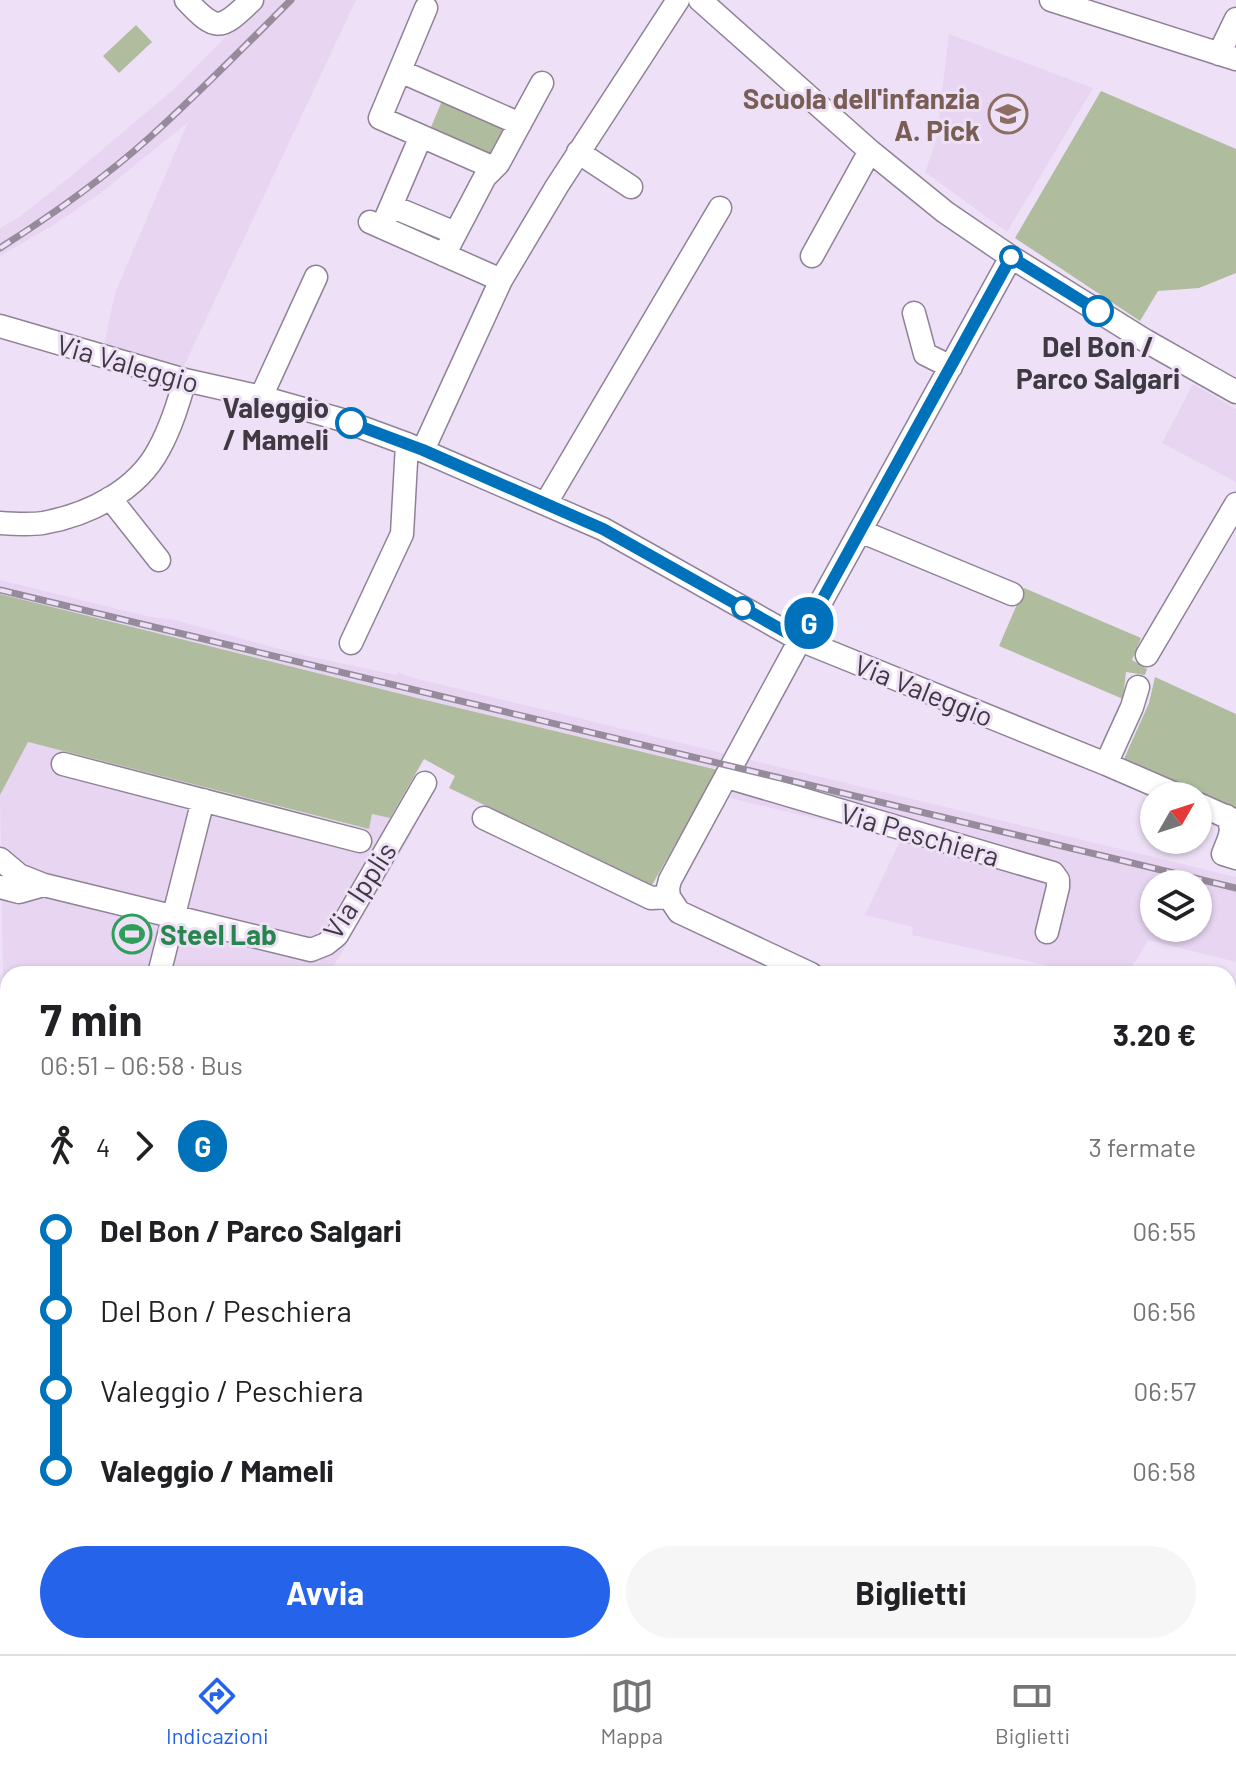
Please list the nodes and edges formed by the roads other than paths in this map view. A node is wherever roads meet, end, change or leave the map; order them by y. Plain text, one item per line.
1 (186, 0) edge
2 (252, 0) edge
3 (678, 0) edge
4 (700, 0) edge
5 (1051, 0) edge
6 (426, 8) dead end
7 (1236, 19) edge
8 (1227, 56) edge
9 (400, 71) junction
10 (542, 83) dead end
11 (520, 124) junction
12 (421, 136) junction
13 (870, 151) junction
14 (578, 152) junction
15 (494, 168) junction
16 (631, 187) dead end
17 (391, 206) junction
18 (720, 208) dead end
19 (455, 233) junction
20 (444, 255) junction
21 (812, 256) dead end
22 (1011, 257) junction
23 (316, 277) dead end
24 (501, 280) junction
25 (914, 313) dead end
26 (0, 326) edge
27 (951, 367) junction
28 (185, 380) junction
29 (1236, 392) edge
30 (261, 397) junction
31 (415, 447) junction
32 (110, 498) junction
33 (546, 503) junction
34 (1236, 504) edge
35 (0, 523) edge
36 (860, 531) junction
37 (159, 560) dead end
38 (1012, 594) dead end
39 (800, 640) junction
40 (351, 643) dead end
41 (1147, 655) dead end
42 (1138, 687) dead end
43 (63, 764) dead end
44 (1106, 764) junction
45 (727, 777) junction
46 (1148, 782) edge
47 (425, 783) dead end
48 (203, 800) junction
49 (1212, 810) edge
50 (484, 818) dead end
51 (1231, 818) edge
52 (360, 841) dead end
53 (1236, 858) edge
54 (0, 859) edge
55 (9, 883) edge
56 (669, 897) junction
57 (0, 907) edge
58 (173, 916) junction
59 (1047, 932) dead end
60 (161, 966) edge
61 (773, 966) edge

1 - 2 street
3 - 14 street
4 - 13 street
5 - 8 street
6 - 9 street
7 - 8 street
9 - 11 street
9 - 12 street
10 - 11 street
11 - 15 street
12 - 15 street
12 - 17 street
13 - 21 street
13 - 22 street
14 - 16 street
14 - 24 street
15 - 19 street
17 - 19 street
17 - 20 street
18 - 33 street
19 - 20 street
20 - 24 street
22 - 27 street
22 - 29 street
23 - 30 street
24 - 31 street
25 - 27 street
26 - 28 street, Via Valeggio
27 - 36 street
28 - 30 street, Via Valeggio
28 - 32 street
30 - 31 street, Via Valeggio
31 - 33 street, Via Valeggio
31 - 40 street
32 - 35 street
32 - 37 street
33 - 39 street, Via Valeggio
34 - 41 street
36 - 38 street
36 - 39 street
39 - 44 street, Via Valeggio
39 - 45 street
42 - 44 street
43 - 48 street, Via Ipplis
44 - 46 street, Via Valeggio
45 - 56 street
45 - 59 street, Via Peschiera
47 - 58 street, Via Ipplis
48 - 52 street, Via Ipplis
48 - 58 street
49 - 51 street
50 - 56 street
51 - 53 street
54 - 55 street
55 - 57 street, Via Ipplis
55 - 58 street, Via Ipplis
56 - 61 street
58 - 60 street

